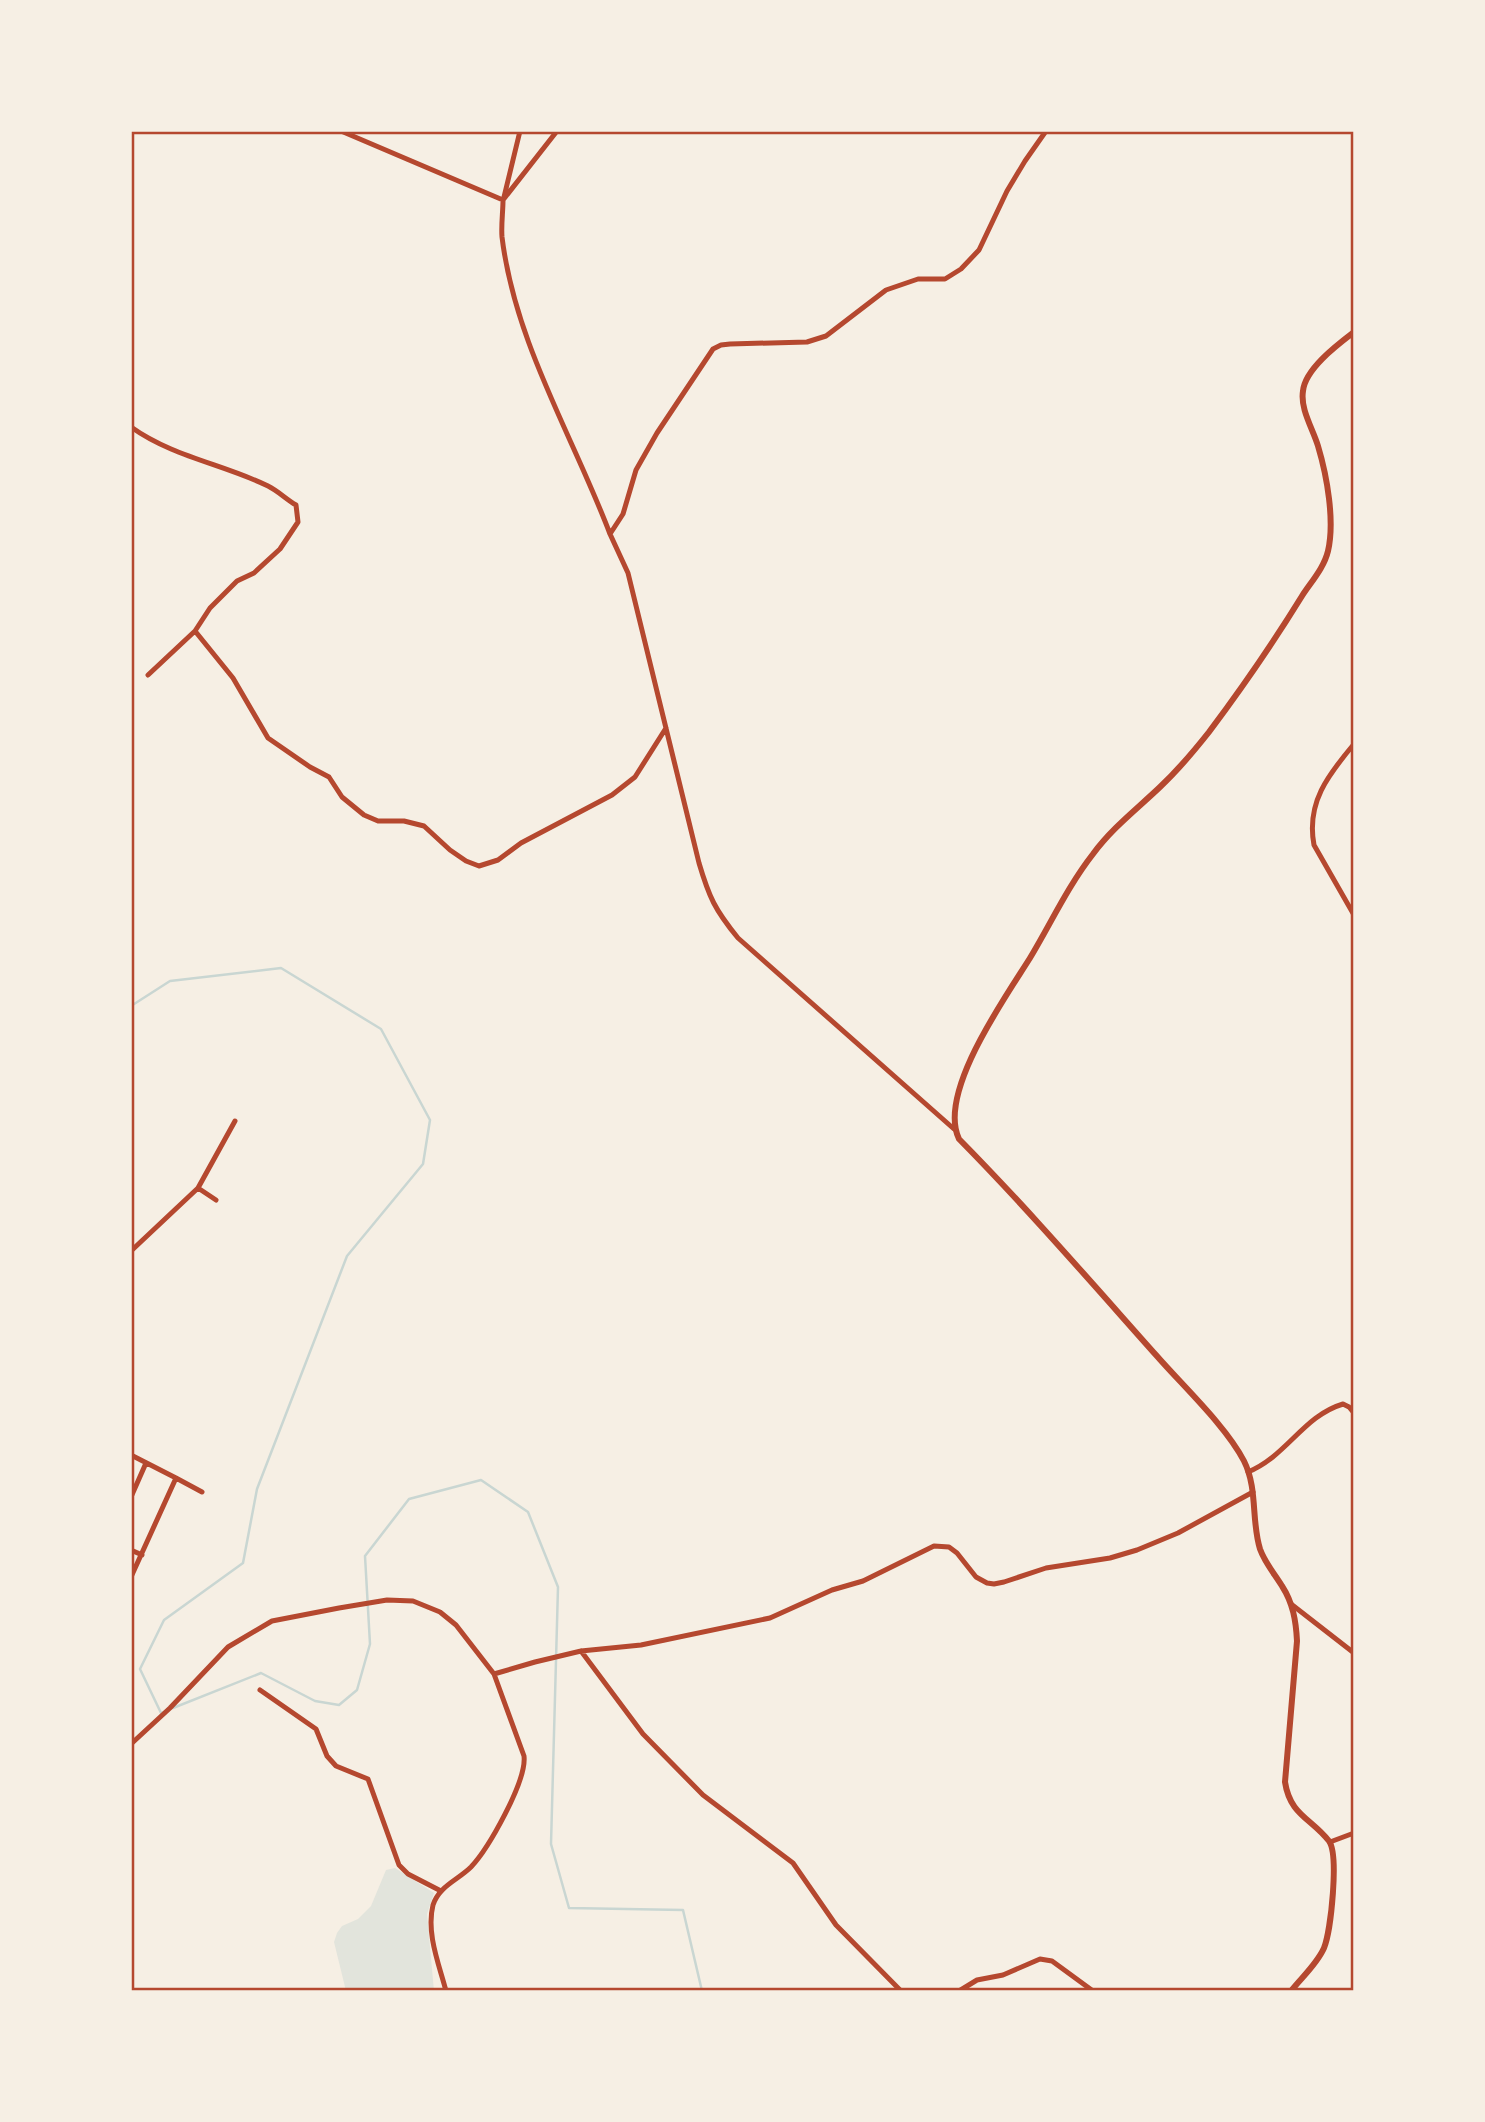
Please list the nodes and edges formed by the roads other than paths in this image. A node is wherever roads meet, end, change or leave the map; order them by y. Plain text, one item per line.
1 (341, 131) edge
2 (520, 131) edge
3 (557, 131) edge
4 (1046, 131) edge
5 (503, 200) junction
6 (1354, 332) edge
7 (131, 427) edge
8 (610, 534) junction
9 (195, 631) junction
10 (148, 675) dead end
11 (666, 728) junction
12 (1354, 744) edge
13 (1354, 915) edge
14 (235, 1121) dead end
15 (954, 1129) junction
16 (198, 1188) junction
17 (216, 1200) dead end
18 (131, 1251) edge
19 (1354, 1413) edge
20 (131, 1455) edge
21 (146, 1463) junction
22 (1248, 1472) junction
23 (176, 1478) junction
24 (202, 1492) dead end
25 (1253, 1492) junction
26 (131, 1497) edge
27 (131, 1550) edge
28 (142, 1555) junction
29 (131, 1577) edge
30 (1291, 1604) junction
31 (581, 1651) junction
32 (1354, 1653) edge
33 (494, 1674) junction
34 (260, 1690) dead end
35 (131, 1744) edge
36 (1354, 1833) edge
37 (1329, 1842) junction
38 (441, 1891) junction
39 (446, 1991) edge
40 (901, 1991) edge
41 (959, 1991) edge
42 (1093, 1991) edge
43 (1291, 1991) edge

1 - 5 street
2 - 5 street
3 - 5 street
4 - 8 street
5 - 8 street
6 - 15 street
7 - 9 street
8 - 11 street
9 - 10 street
9 - 11 street
11 - 15 street
12 - 13 street
14 - 16 street
15 - 22 street
16 - 17 street
16 - 18 street
19 - 22 street
20 - 21 street
21 - 23 street
21 - 26 street
22 - 25 street
23 - 24 street
23 - 28 street
25 - 30 street
25 - 31 street
27 - 28 street
28 - 29 street
30 - 32 street
30 - 37 street
31 - 33 street
31 - 40 street
33 - 35 street
33 - 38 street
34 - 38 street
36 - 37 street
37 - 43 street
38 - 39 street
41 - 42 street

